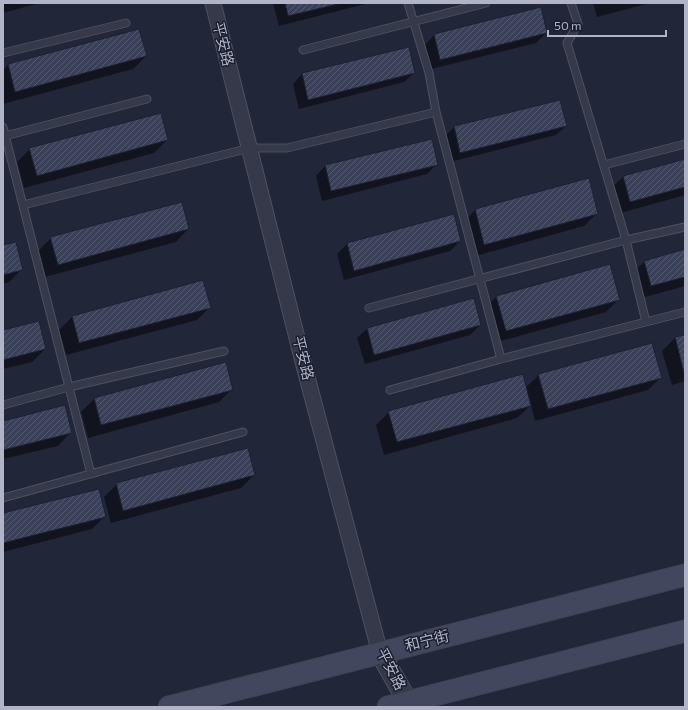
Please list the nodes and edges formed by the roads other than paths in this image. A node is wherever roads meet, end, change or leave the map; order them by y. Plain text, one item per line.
1 (213, 3) edge
2 (408, 3) edge
3 (486, 3) edge
4 (572, 3) edge
5 (126, 22) dead end
6 (413, 22) junction
7 (303, 50) dead end
8 (3, 53) edge
9 (146, 99) dead end
10 (436, 112) junction
11 (3, 127) edge
12 (5, 136) junction
13 (685, 144) edge
14 (250, 148) junction
15 (604, 165) junction
16 (23, 205) junction
17 (685, 227) edge
18 (626, 240) junction
19 (480, 278) junction
20 (369, 308) dead end
21 (685, 312) edge
22 (646, 322) junction
23 (224, 351) dead end
24 (501, 359) junction
25 (69, 387) junction
26 (390, 390) dead end
27 (3, 405) edge
28 (243, 432) dead end
29 (91, 474) junction
30 (3, 498) edge
31 (685, 575) edge
32 (685, 631) edge
33 (380, 653) junction
34 (409, 704) edge
35 (169, 707) edge
36 (388, 707) edge

1 - 14 street, 平安路
2 - 6 lane
3 - 6 lane
4 - 15 lane
5 - 8 lane
6 - 7 lane
6 - 10 lane
9 - 12 lane
10 - 14 lane
10 - 19 lane
11 - 12 lane
12 - 16 lane
13 - 15 lane
14 - 16 lane
14 - 33 street, 平安路
15 - 18 lane
16 - 25 lane
17 - 18 lane
18 - 19 lane
18 - 22 lane
19 - 20 lane
19 - 24 lane
21 - 22 lane
22 - 24 lane
23 - 25 lane
24 - 26 lane
25 - 27 lane
25 - 29 lane
28 - 29 lane
29 - 30 lane
31 - 33 main road, 和宁街
32 - 34 main road
33 - 34 street, 平安路
33 - 35 main road, 和宁街
34 - 36 main road

